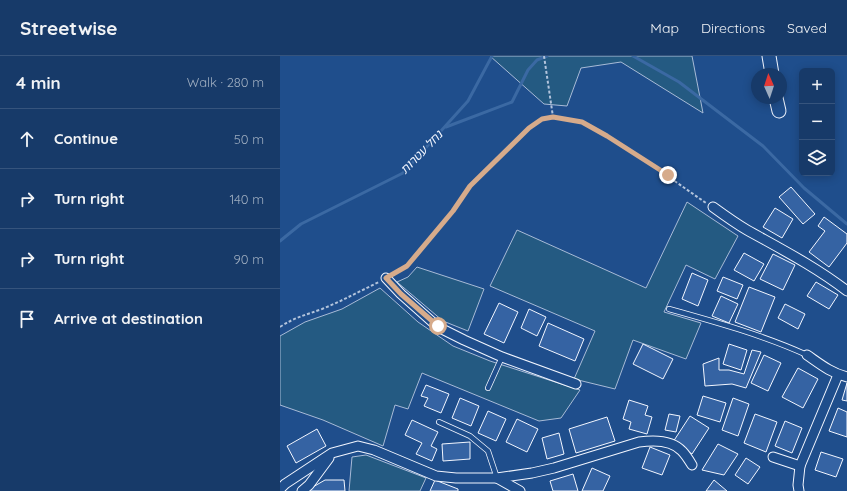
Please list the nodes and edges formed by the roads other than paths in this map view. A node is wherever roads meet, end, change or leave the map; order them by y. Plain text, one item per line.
1 (769, 56) edge
2 (771, 68) edge
3 (713, 208) road end
4 (386, 278) road end
5 (847, 291) edge
6 (670, 309) dead end
7 (807, 355) joint
8 (502, 357) junction
9 (838, 375) junction
10 (847, 377) edge
11 (576, 384) dead end
12 (488, 388) dead end
13 (439, 422) dead end
14 (332, 453) junction
15 (774, 457) dead end
16 (692, 464) dead end
17 (800, 466) junction
18 (522, 474) junction
19 (497, 478) junction
20 (280, 489) edge
21 (516, 490) edge
22 (302, 491) edge
23 (799, 491) edge

1 - 2 main road
3 - 5 street
4 - 8 street
6 - 7 lane
7 - 9 street
8 - 11 street
8 - 12 lane
9 - 10 street
9 - 17 street
13 - 19 lane
14 - 19 street
14 - 20 street
14 - 22 street
15 - 17 street
16 - 18 street
17 - 23 street
18 - 19 street
18 - 21 street
19 - 21 street

